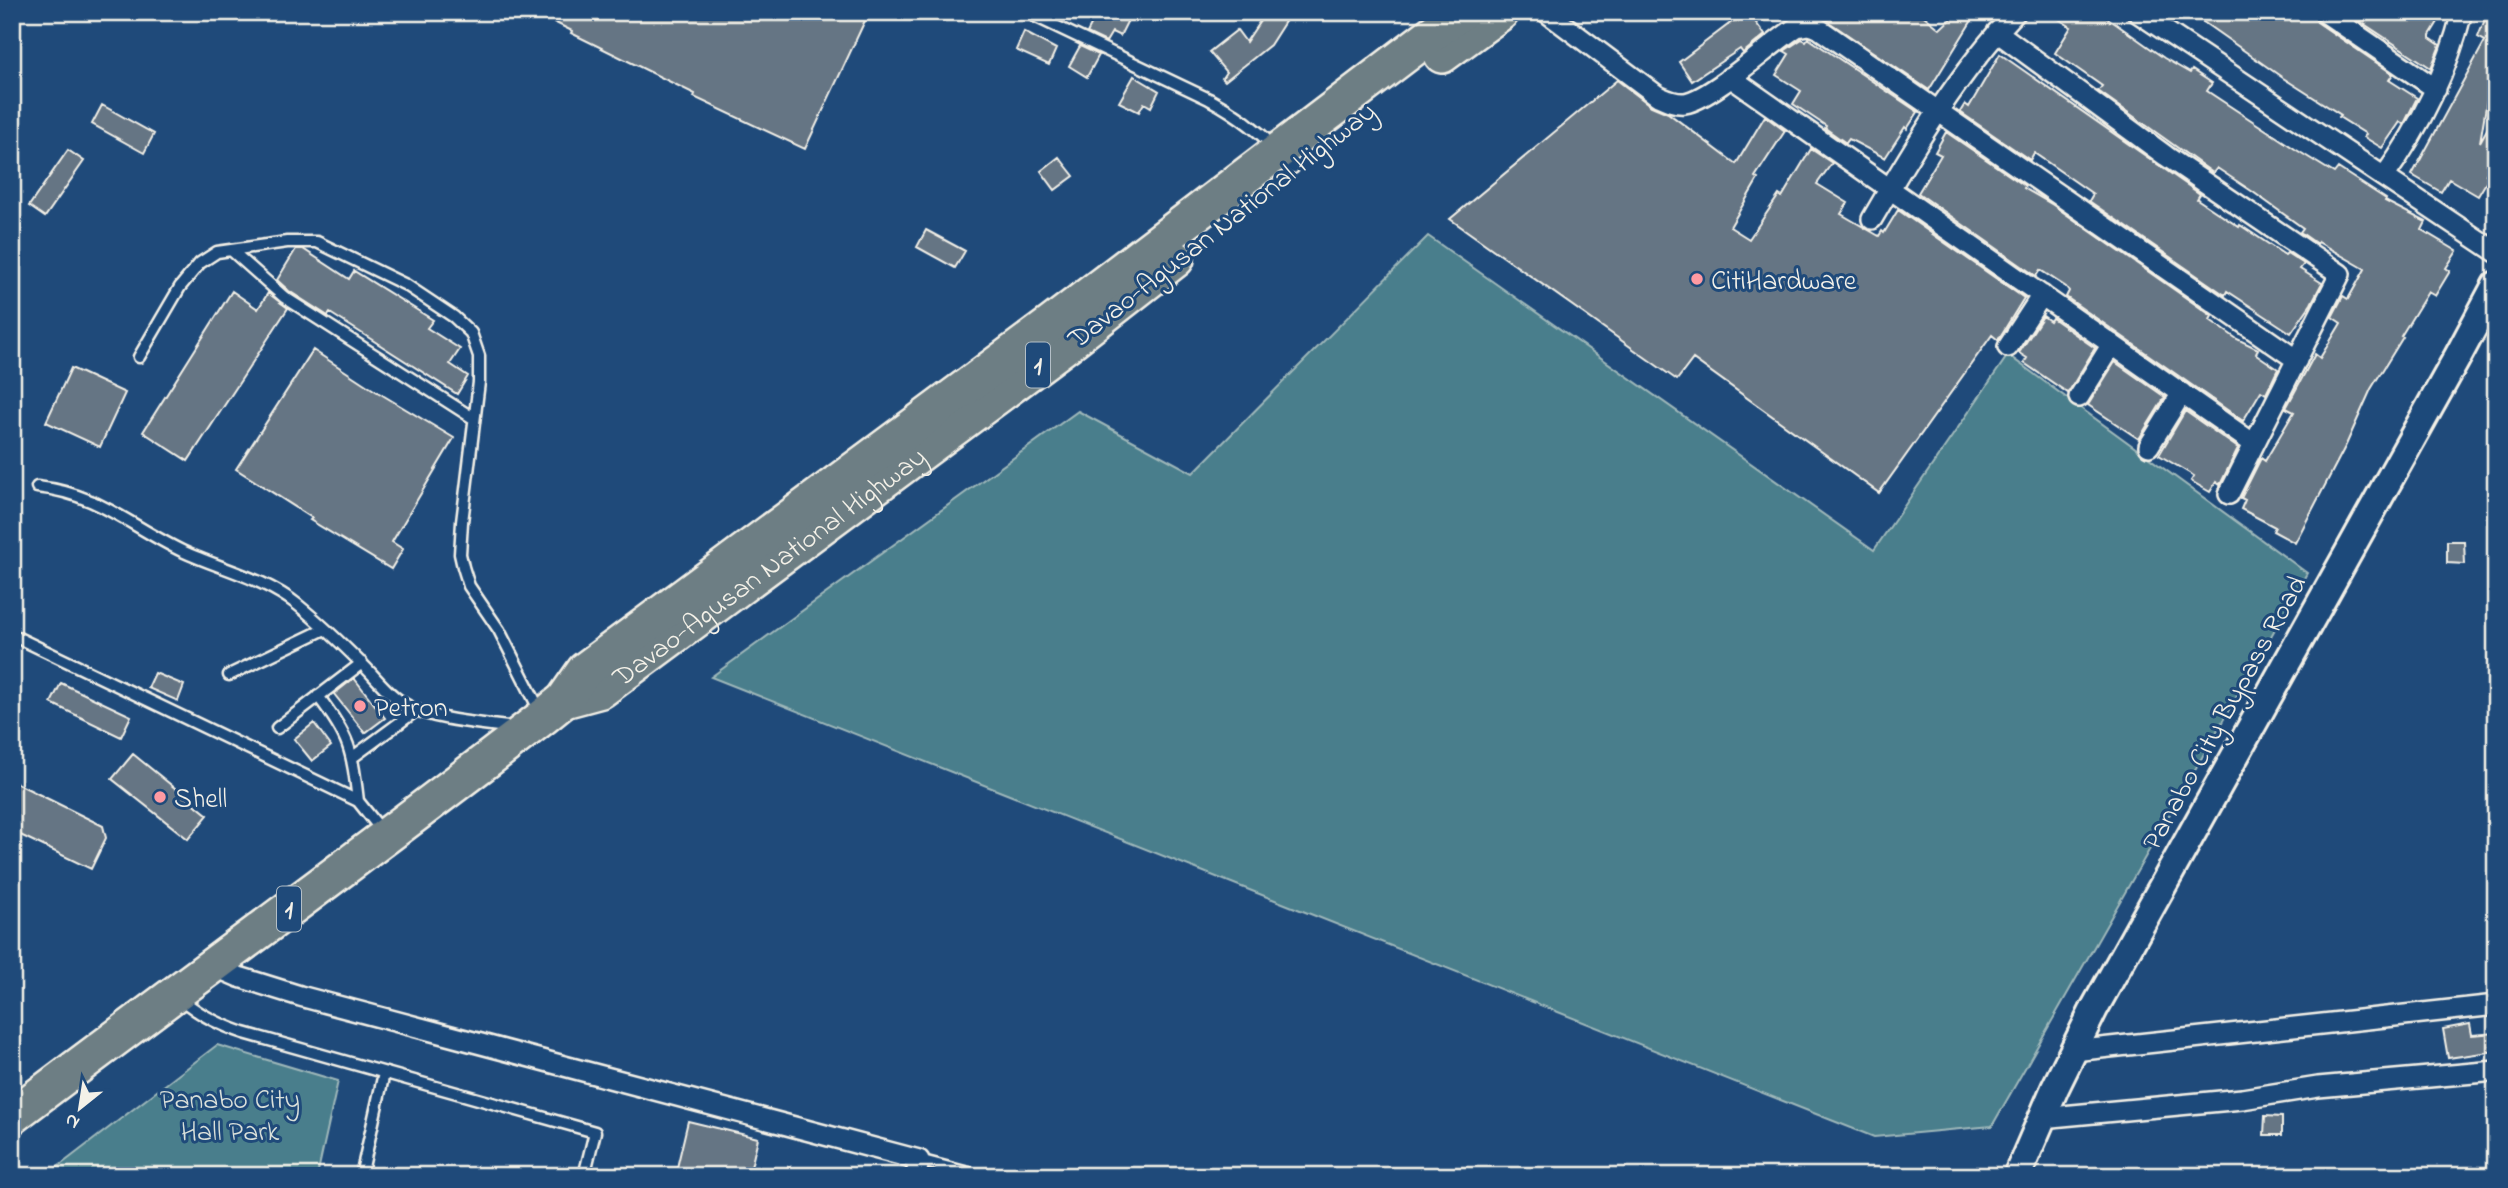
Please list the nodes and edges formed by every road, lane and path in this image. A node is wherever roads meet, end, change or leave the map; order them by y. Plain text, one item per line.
1 (1026, 12) edge
2 (1461, 12) edge
3 (1500, 12) edge
4 (1546, 12) edge
5 (2016, 12) edge
6 (2137, 12) edge
7 (2323, 12) edge
8 (2462, 12) edge
9 (1997, 32) junction
10 (1730, 77) junction
11 (2436, 89) junction
12 (1940, 110) junction
13 (1286, 160) junction
14 (2384, 177) junction
15 (1889, 189) junction
16 (1872, 219) dead end
17 (231, 250) junction
18 (2496, 252) edge
19 (2496, 285) edge
20 (2042, 295) junction
21 (2112, 344) junction
22 (2008, 347) dead end
23 (139, 357) dead end
24 (2297, 360) junction
25 (2182, 393) junction
26 (2079, 397) dead end
27 (473, 418) junction
28 (2254, 444) junction
29 (2149, 446) dead end
30 (37, 487) dead end
31 (2229, 494) dead end
32 (325, 629) junction
33 (12, 635) edge
34 (362, 663) junction
35 (229, 675) dead end
36 (318, 696) junction
37 (417, 710) junction
38 (544, 716) junction
39 (277, 728) dead end
40 (353, 757) junction
41 (358, 801) junction
42 (387, 837) junction
43 (211, 965) junction
44 (175, 992) junction
45 (2496, 1005) edge
46 (2073, 1051) junction
47 (2496, 1071) edge
48 (384, 1073) junction
49 (12, 1116) edge
50 (2041, 1118) junction
51 (918, 1168) edge
52 (361, 1176) edge
53 (584, 1176) edge
54 (980, 1176) edge
55 (2017, 1176) edge

1 - 13 lane
2 - 13 highway, Davao-Agusan National Highway / 1
3 - 13 highway, Davao-Agusan National Highway / 1
4 - 10 street
5 - 9 street
6 - 14 street
7 - 11 street
8 - 11 street
9 - 12 street
9 - 24 street
10 - 12 street
10 - 15 street
11 - 14 street
12 - 15 street
12 - 24 street
13 - 38 highway, Davao-Agusan National Highway / 1
14 - 18 street
15 - 16 street
15 - 20 street
17 - 23 lane
17 - 27 lane
17 - 27 lane
19 - 46 main road, Panabo City Bypass Road
20 - 21 street
20 - 22 street
21 - 25 street
21 - 26 street
24 - 28 street
25 - 28 street
25 - 29 street
27 - 38 lane
28 - 31 street
30 - 32 lane
32 - 34 lane
32 - 35 lane
33 - 41 lane
34 - 36 lane
34 - 37 lane
36 - 39 lane
36 - 40 lane
37 - 38 lane
37 - 40 lane
38 - 42 highway, Davao-Agusan National Highway / 1
40 - 41 lane
41 - 42 lane
42 - 43 highway, Davao-Agusan National Highway / 1
43 - 44 highway, Davao-Agusan National Highway / 1
43 - 51 street
44 - 48 lane
44 - 49 highway, Davao-Agusan National Highway / 1
45 - 46 street
46 - 50 main road, Panabo City Bypass Road
47 - 50 street
48 - 52 lane
48 - 53 lane
50 - 55 main road, Panabo City Bypass Road
51 - 54 lane

